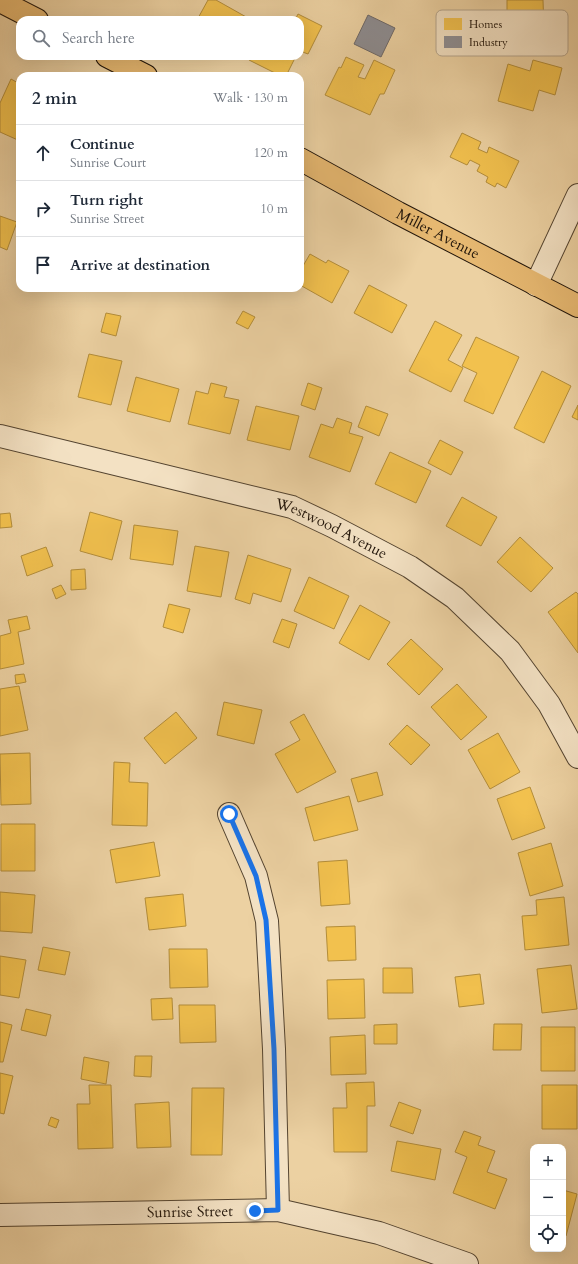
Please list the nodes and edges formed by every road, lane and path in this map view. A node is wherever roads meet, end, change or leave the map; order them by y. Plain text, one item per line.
1 (0, 1) edge
2 (29, 16) edge
3 (115, 60) edge
4 (138, 72) edge
5 (304, 161) edge
6 (578, 195) edge
7 (536, 285) junction
8 (578, 306) edge
9 (0, 436) edge
10 (578, 756) edge
11 (229, 814) dead end
12 (278, 1210) junction
13 (0, 1215) edge
14 (467, 1264) edge

1 - 2 main road
3 - 4 main road
5 - 7 main road, Miller Avenue
6 - 7 street
7 - 8 main road, Miller Avenue
9 - 10 street, Westwood Avenue
11 - 12 street
12 - 13 street, Sunrise Street
12 - 14 street, Sunrise Street

